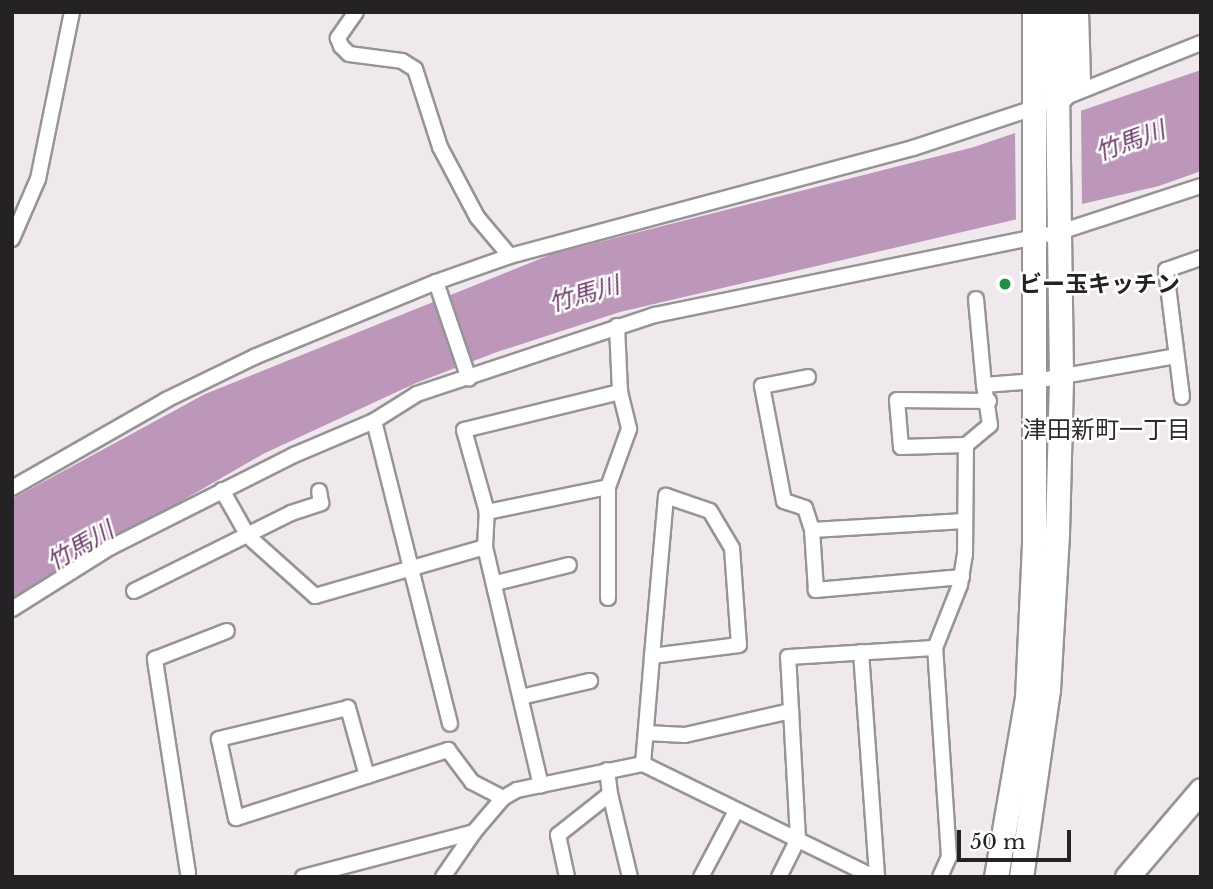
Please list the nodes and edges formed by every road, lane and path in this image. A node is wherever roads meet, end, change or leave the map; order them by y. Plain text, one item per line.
1 (72, 12) edge
2 (356, 12) edge
3 (1023, 12) edge
4 (1034, 12) edge
5 (1056, 12) edge
6 (1076, 12) edge
7 (1201, 43) edge
8 (1057, 106) junction
9 (1034, 114) junction
10 (1201, 187) edge
11 (1060, 226) junction
12 (1035, 228) junction
13 (12, 239) edge
14 (510, 256) junction
15 (1201, 258) edge
16 (436, 282) junction
17 (976, 299) dead end
18 (617, 326) junction
19 (1177, 356) junction
20 (1061, 375) junction
21 (808, 377) dead end
22 (469, 379) junction
23 (1036, 381) junction
24 (984, 385) junction
25 (620, 391) junction
26 (1182, 397) dead end
27 (989, 401) junction
28 (374, 421) junction
29 (966, 445) junction
30 (608, 487) junction
31 (12, 488) edge
32 (222, 490) junction
33 (319, 491) dead end
34 (487, 513) junction
35 (965, 521) junction
36 (812, 530) junction
37 (248, 536) junction
38 (485, 547) junction
39 (569, 565) dead end
40 (411, 567) junction
41 (962, 577) junction
42 (496, 583) junction
43 (134, 591) dead end
44 (608, 598) dead end
45 (12, 608) edge
46 (227, 631) dead end
47 (935, 648) junction
48 (861, 652) junction
49 (652, 656) junction
50 (590, 681) dead end
51 (521, 697) junction
52 (791, 711) junction
53 (450, 724) dead end
54 (646, 733) junction
55 (643, 764) junction
56 (607, 769) junction
57 (367, 776) junction
58 (541, 786) junction
59 (1201, 790) edge
60 (610, 794) junction
61 (503, 798) junction
62 (736, 811) junction
63 (474, 832) junction
64 (798, 839) junction
65 (347, 871) edge
66 (188, 875) edge
67 (204, 877) edge
68 (303, 877) edge
69 (443, 877) edge
70 (566, 877) edge
71 (630, 877) edge
72 (701, 877) edge
73 (779, 877) edge
74 (875, 877) edge
75 (940, 877) edge
76 (996, 877) edge
77 (1021, 877) edge
78 (1127, 877) edge

1 - 13 street
2 - 14 street
3 - 9 main road
4 - 9 main road
5 - 8 main road
6 - 8 main road
7 - 8 street
8 - 9 street
8 - 11 main road
9 - 12 main road
9 - 14 street
10 - 11 street
11 - 12 street
11 - 20 main road
12 - 18 street
12 - 23 main road
14 - 16 street
15 - 19 street
16 - 22 street
16 - 31 street
17 - 24 street
18 - 22 street
18 - 25 street
19 - 20 street
19 - 26 street
20 - 23 street
20 - 77 main road
21 - 36 street
22 - 28 street
23 - 24 street
23 - 76 main road
24 - 27 street
25 - 30 street
25 - 34 street
27 - 29 street
27 - 29 street
28 - 32 street
28 - 40 street
29 - 35 street
30 - 34 street
30 - 44 street
32 - 37 street
32 - 45 street
33 - 37 street
34 - 38 street
35 - 36 street
35 - 41 street
36 - 41 street
37 - 40 street
37 - 43 street
38 - 40 street
38 - 42 street
39 - 42 street
40 - 53 street
41 - 47 street
42 - 51 street
46 - 66 street
47 - 48 street
47 - 75 street
48 - 52 street
48 - 74 street
49 - 49 street
49 - 54 street
50 - 51 street
51 - 58 street
52 - 54 street
52 - 64 street
54 - 55 street
55 - 56 street
55 - 62 street
56 - 58 street
56 - 60 street
57 - 57 street
57 - 61 street
58 - 61 street
59 - 78 main road
60 - 70 street
60 - 71 street
61 - 63 street
62 - 64 street
62 - 72 street
63 - 65 street
63 - 69 street
64 - 73 street
64 - 74 street
65 - 68 street
66 - 67 street

